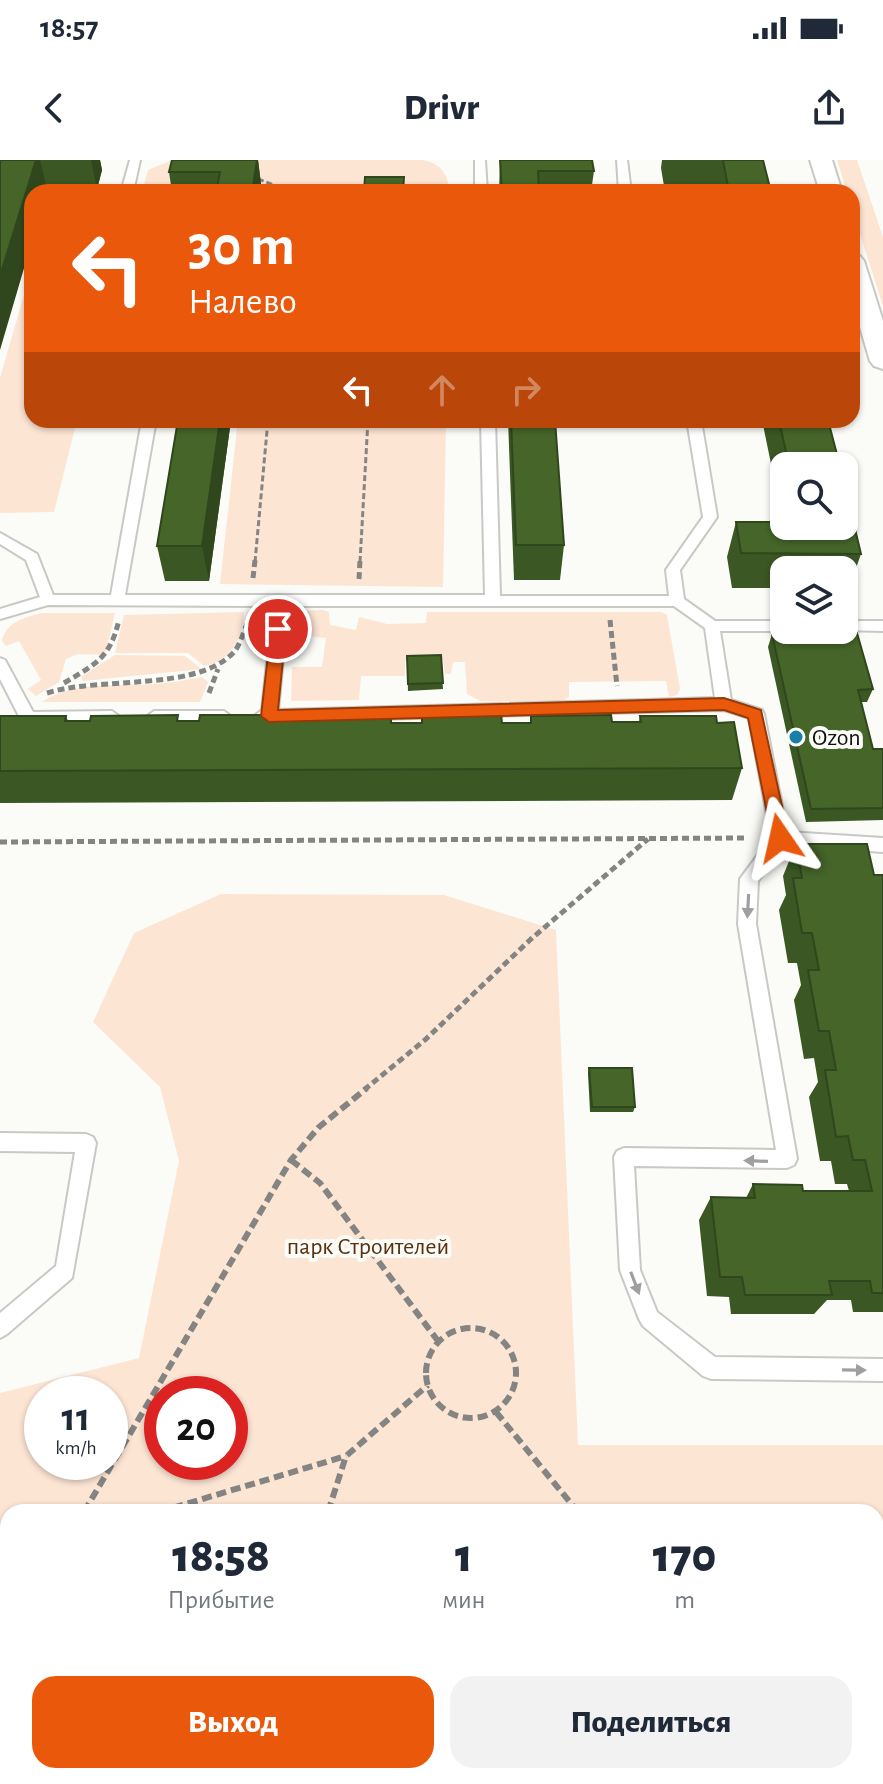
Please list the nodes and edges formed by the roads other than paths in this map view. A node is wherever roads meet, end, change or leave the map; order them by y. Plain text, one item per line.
1 (135, 160) edge
2 (480, 160) edge
3 (622, 160) edge
4 (821, 160) edge
5 (129, 184) edge
6 (481, 184) edge
7 (624, 184) edge
8 (828, 184) edge
9 (860, 285) edge
10 (882, 352) edge
11 (148, 428) edge
12 (488, 428) edge
13 (695, 428) edge
14 (0, 538) edge
15 (48, 600) junction
16 (120, 600) junction
17 (281, 601) junction
18 (493, 601) junction
19 (677, 601) junction
20 (0, 614) edge
21 (712, 626) junction
22 (770, 626) edge
23 (858, 626) edge
24 (883, 626) edge
25 (0, 664) edge
26 (724, 704) junction
27 (269, 716) junction
28 (780, 838) junction
29 (883, 845) edge
30 (0, 1142) edge
31 (0, 1327) edge
32 (883, 1370) edge

1 - 5 lane
2 - 6 lane
3 - 7 lane
4 - 8 street
9 - 10 street
11 - 16 lane
12 - 18 lane
13 - 19 lane
14 - 15 lane
15 - 16 lane
15 - 20 lane
16 - 17 lane
17 - 18 lane
17 - 27 lane
18 - 19 lane
19 - 21 lane
21 - 22 lane
21 - 26 lane
23 - 24 lane
25 - 27 lane
26 - 27 lane
26 - 28 lane
28 - 29 lane
28 -> 32 lane
30 - 31 lane

